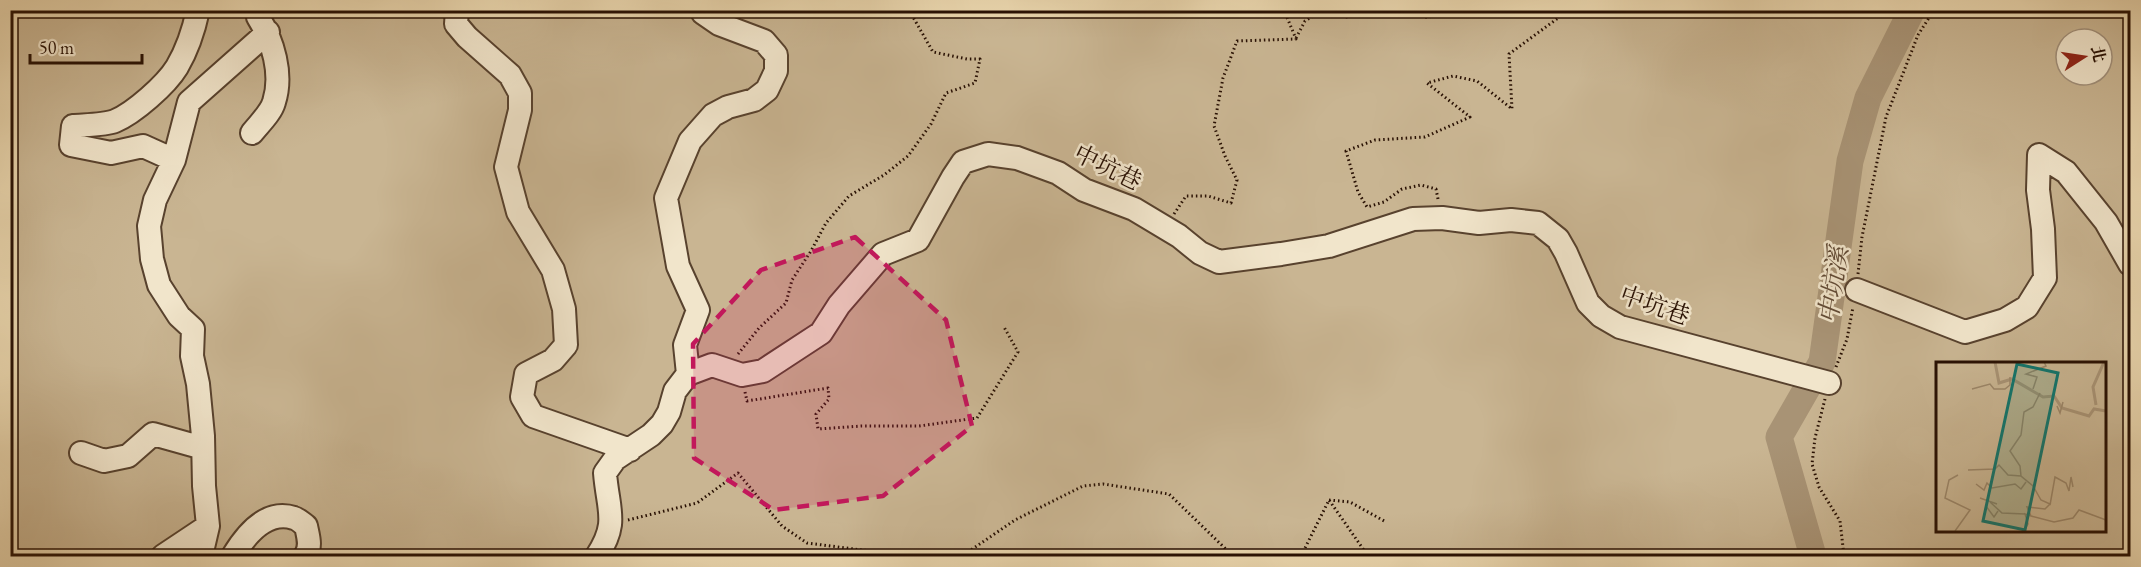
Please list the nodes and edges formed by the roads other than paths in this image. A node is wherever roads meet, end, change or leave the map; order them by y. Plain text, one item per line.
1 (198, 10) edge
2 (260, 10) edge
3 (457, 10) edge
4 (704, 10) edge
5 (268, 32) junction
6 (252, 133) dead end
7 (174, 160) junction
8 (2130, 264) edge
9 (1857, 290) dead end
10 (688, 374) junction
11 (1829, 383) dead end
12 (203, 448) junction
13 (630, 450) junction
14 (81, 453) dead end
15 (208, 526) junction
16 (163, 556) edge
17 (201, 556) edge
18 (233, 556) edge
19 (305, 556) edge
20 (597, 556) edge

1 - 7 street
2 - 5 street
3 - 13 street
4 - 10 street
5 - 6 street
5 - 7 street
7 - 12 street
8 - 9 street
10 - 11 street, 中坑巷
10 - 13 street
12 - 14 street
12 - 15 street
13 - 20 street
15 - 16 street
15 - 17 street
18 - 19 street

